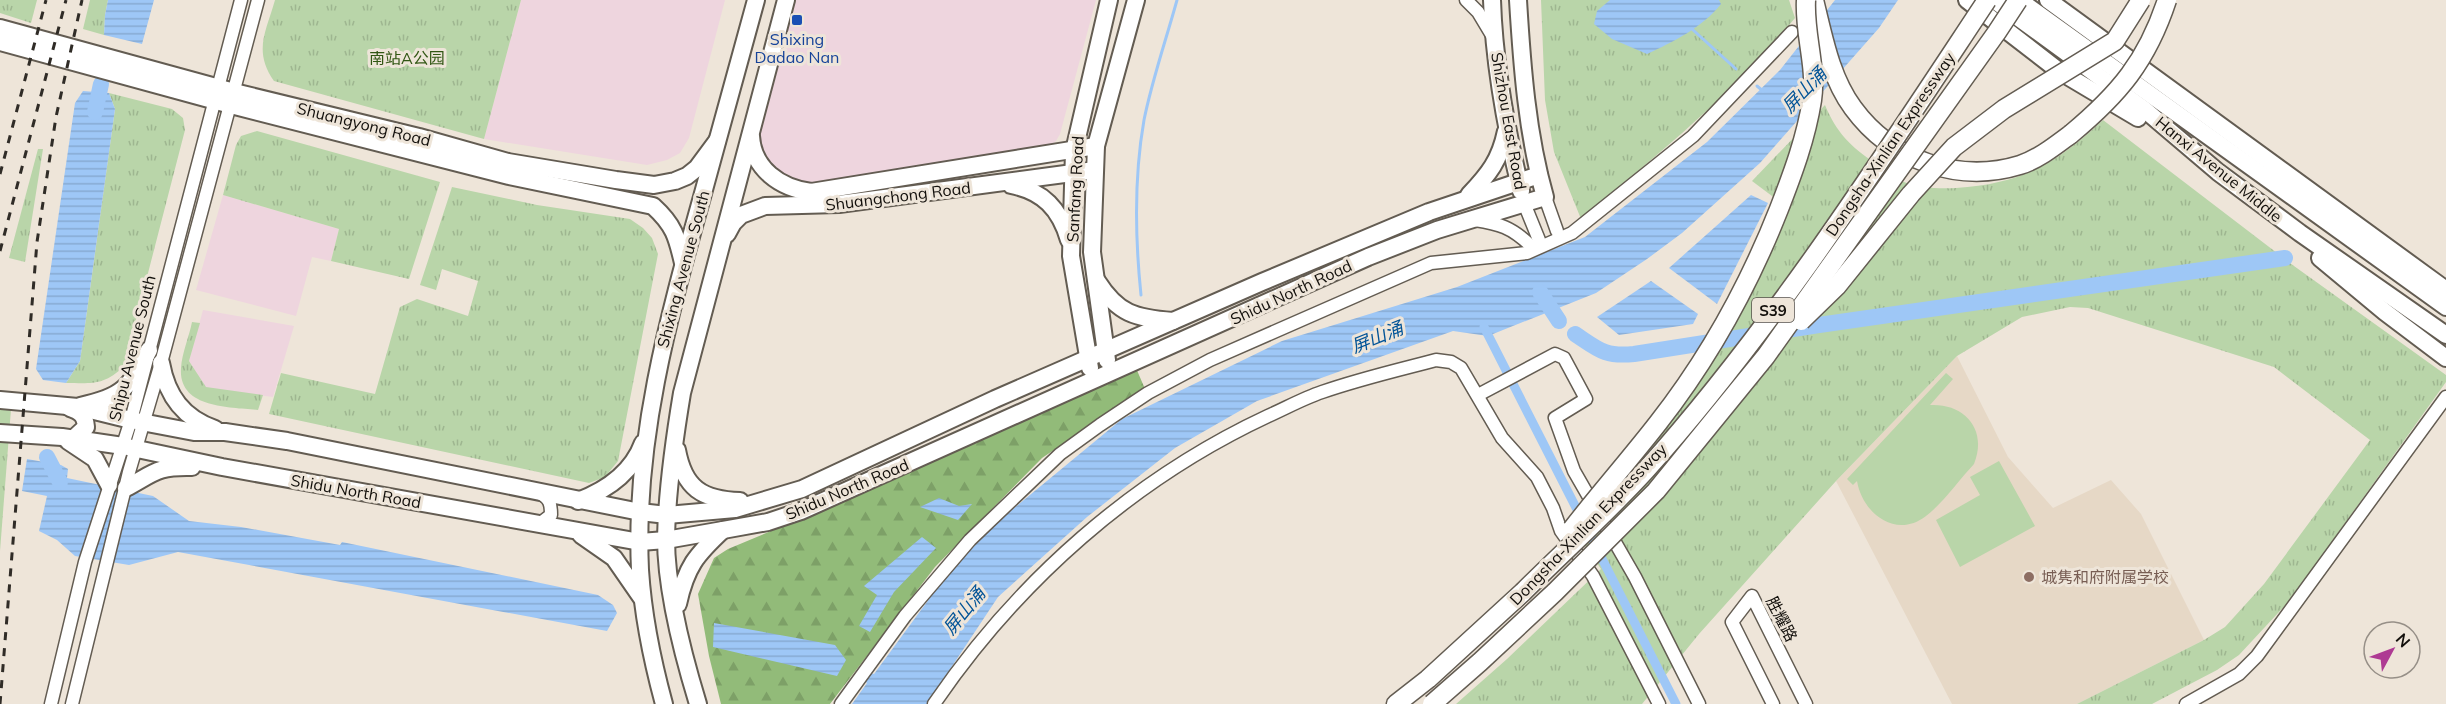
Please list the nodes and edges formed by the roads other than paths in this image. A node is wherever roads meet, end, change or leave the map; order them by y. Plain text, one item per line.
1 (241, 0) edge
2 (258, 0) edge
3 (756, 0) edge
4 (786, 0) edge
5 (1109, 0) edge
6 (1136, 0) edge
7 (1466, 0) edge
8 (1492, 0) edge
9 (1518, 0) edge
10 (1806, 0) edge
11 (1814, 0) edge
12 (1967, 0) edge
13 (1987, 0) edge
14 (1994, 0) edge
15 (2019, 0) edge
16 (2030, 0) edge
17 (2048, 0) edge
18 (2141, 0) edge
19 (2167, 0) edge
20 (0, 28) edge
21 (1792, 32) dead end
22 (1493, 37) junction
23 (2076, 40) junction
24 (0, 42) edge
25 (2154, 79) junction
26 (2087, 87) junction
27 (1525, 90) junction
28 (1502, 92) junction
29 (224, 96) junction
30 (1507, 126) junction
31 (750, 133) junction
32 (717, 141) junction
33 (1096, 146) junction
34 (1074, 151) junction
35 (1095, 170) junction
36 (2218, 172) junction
37 (2255, 172) junction
38 (1074, 174) junction
39 (1539, 175) junction
40 (1519, 181) junction
41 (1002, 183) junction
42 (1545, 197) junction
43 (1466, 198) junction
44 (1524, 203) junction
45 (1429, 212) junction
46 (2272, 212) junction
47 (1474, 220) junction
48 (1437, 230) junction
49 (1557, 231) dead end
50 (720, 248) junction
51 (1071, 252) junction
52 (1092, 252) junction
53 (683, 263) junction
54 (2418, 270) junction
55 (1096, 279) junction
56 (2446, 290) edge
57 (2446, 307) edge
58 (1194, 312) junction
59 (1177, 321) junction
60 (154, 326) junction
61 (170, 328) junction
62 (1206, 331) junction
63 (2446, 335) edge
64 (149, 350) junction
65 (1106, 352) junction
66 (1766, 356) junction
67 (1088, 358) junction
68 (2446, 358) edge
69 (161, 363) junction
70 (1110, 373) junction
71 (1092, 380) junction
72 (1478, 395) junction
73 (2446, 398) edge
74 (995, 399) junction
75 (0, 400) edge
76 (651, 403) junction
77 (72, 406) junction
78 (679, 409) junction
79 (1004, 418) junction
80 (137, 422) junction
81 (647, 427) junction
82 (194, 432) junction
83 (225, 432) junction
84 (0, 433) edge
85 (675, 436) junction
86 (68, 438) junction
87 (129, 447) junction
88 (192, 460) junction
89 (222, 467) junction
90 (118, 487) junction
91 (540, 493) junction
92 (774, 499) junction
93 (578, 501) junction
94 (640, 512) junction
95 (667, 515) junction
96 (768, 522) junction
97 (538, 525) junction
98 (723, 530) junction
99 (575, 531) junction
100 (666, 540) junction
101 (640, 542) junction
102 (1523, 592) junction
103 (643, 599) junction
104 (676, 615) junction
105 (51, 704) edge
106 (72, 704) edge
107 (664, 704) edge
108 (698, 704) edge
109 (841, 704) edge
110 (934, 704) edge
111 (1396, 704) edge
112 (1432, 704) edge
113 (1659, 704) edge
114 (1699, 704) edge
115 (1773, 704) edge
116 (1806, 704) edge
117 (2186, 704) edge

1 - 29 street, Shipu Avenue South
2 - 29 street, Shipu Avenue South
3 - 32 main road, Shixing Avenue South
4 - 31 main road, Shixing Avenue South
5 - 34 main road, Sanfang Road
6 - 33 main road, Sanfang Road
7 - 22 street
8 - 22 main road, Shizhou East Road
9 - 27 main road, Shizhou East Road
10 - 102 highway, bridge
11 - 19 highway, bridge
12 - 26 main road
13 - 26 main road
13 - 102 highway, Dongsha-Xinlian Expressway / S39, bridge
14 - 36 main road, Hanxi Avenue Middle
15 - 23 main road, Hanxi Avenue Middle
15 - 66 highway, Dongsha-Xinlian Expressway / S39, bridge
16 - 23 main road
17 - 25 main road
18 - 66 highway, bridge
20 - 29 main road, Shuangyong Road
21 - 109 street
22 - 28 main road, Shizhou East Road
23 - 37 main road, Hanxi Avenue Middle
24 - 29 main road, Shuangyong Road
25 - 37 main road
25 - 54 main road
26 - 36 main road
27 - 28 main road
27 - 39 main road, Shizhou East Road
28 - 30 main road, Shizhou East Road
29 - 32 main road, Shuangyong Road
29 - 53 main road, Shuangyong Road
29 - 60 street, Shipu Avenue South
29 - 61 street, Shipu Avenue South
30 - 40 main road, Shizhou East Road
30 - 43 main road
31 - 34 main road, Shuangchong Road
31 - 50 main road, Shixing Avenue South
32 - 53 main road, Shixing Avenue South
33 - 34 main road, Shuangchong Road
33 - 35 main road, Sanfang Road
34 - 38 main road, Sanfang Road
35 - 38 main road, Shuangchong Road
35 - 52 main road, Sanfang Road
36 - 46 main road, Hanxi Avenue Middle
37 - 54 main road
37 - 57 main road, Hanxi Avenue Middle
38 - 41 main road, Shuangchong Road
38 - 51 main road, Sanfang Road
39 - 40 main road, Shidu North Road
39 - 42 main road, Shizhou East Road
40 - 43 main road, Shidu North Road
40 - 44 main road, Shizhou East Road
41 - 50 main road, Shuangchong Road
41 - 51 main road
42 - 44 main road, Shidu North Road
42 - 49 street, Shizhou East Road
43 - 45 main road, Shidu North Road
44 - 47 main road, Shidu North Road
44 - 47 street, Shizhou East Road
45 - 48 main road
45 - 58 main road, Shidu North Road
46 - 63 main road, Hanxi Avenue Middle
46 - 68 main road
47 - 48 main road, Shidu North Road
48 - 62 main road, Shidu North Road
50 - 78 main road, Shixing Avenue South
51 - 52 main road
51 - 67 main road, Sanfang Road
52 - 55 main road, Sanfang Road
53 - 76 main road, Shixing Avenue South
54 - 56 main road
55 - 59 main road
55 - 65 main road, Sanfang Road
58 - 59 main road, Shidu North Road
58 - 62 main road
59 - 65 main road, Shidu North Road
60 - 61 street
60 - 64 street, Shipu Avenue South
61 - 69 street, Shipu Avenue South
62 - 70 main road, Shidu North Road
64 - 77 main road
64 - 80 street, Shipu Avenue South
65 - 67 main road, Shidu North Road
65 - 70 main road, Sanfang Road
66 - 112 highway, Dongsha-Xinlian Expressway / S39, bridge
67 - 71 main road, Sanfang Road
67 - 74 main road, Shidu North Road
69 - 80 street, Shipu Avenue South
69 - 83 main road
70 - 71 main road, Shidu North Road
71 - 79 main road, Shidu North Road
72 - 110 street
72 - 113 street
72 - 114 street
73 - 117 street
74 - 79 main road
74 - 92 main road, Shidu North Road
75 - 77 main road
76 - 78 main road
76 - 81 main road, Shixing Avenue South
77 - 80 main road
77 - 86 main road
78 - 85 main road, Shixing Avenue South
79 - 96 main road, Shidu North Road
80 - 82 main road
80 - 87 street, Shipu Avenue South
81 - 93 main road
81 - 94 main road, Shixing Avenue South
82 - 83 main road
82 - 88 main road
83 - 91 main road, Shidu North Road
84 - 86 main road, Shidu North Road
85 - 92 main road
85 - 95 main road, Shixing Avenue South
86 - 87 main road, Shidu North Road
86 - 90 main road
87 - 88 main road, Shidu North Road
87 - 90 street, Shipu Avenue South
88 - 89 main road, Shidu North Road
89 - 90 main road
89 - 97 main road, Shidu North Road
90 - 105 street, Shipu Avenue South
90 - 106 street, Shipu Avenue South
91 - 93 main road, Shidu North Road
91 - 97 street
92 - 95 main road, Shidu North Road
92 - 96 main road
93 - 94 main road, Shidu North Road
94 - 95 main road, Shidu North Road
94 - 101 main road, Shixing Avenue South
95 - 100 main road, Shixing Avenue South
96 - 98 main road, Shidu North Road
97 - 99 main road, Shidu North Road
98 - 100 main road, Shidu North Road
98 - 104 main road
99 - 101 main road, Shidu North Road
99 - 103 main road
100 - 101 main road, Shidu North Road
100 - 104 main road, Shixing Avenue South
101 - 103 main road, Shixing Avenue South
102 - 111 highway, Dongsha-Xinlian Expressway / S39
103 - 107 main road, Shixing Avenue South
104 - 108 main road, Shixing Avenue South
115 - 116 street, 胜耀路

